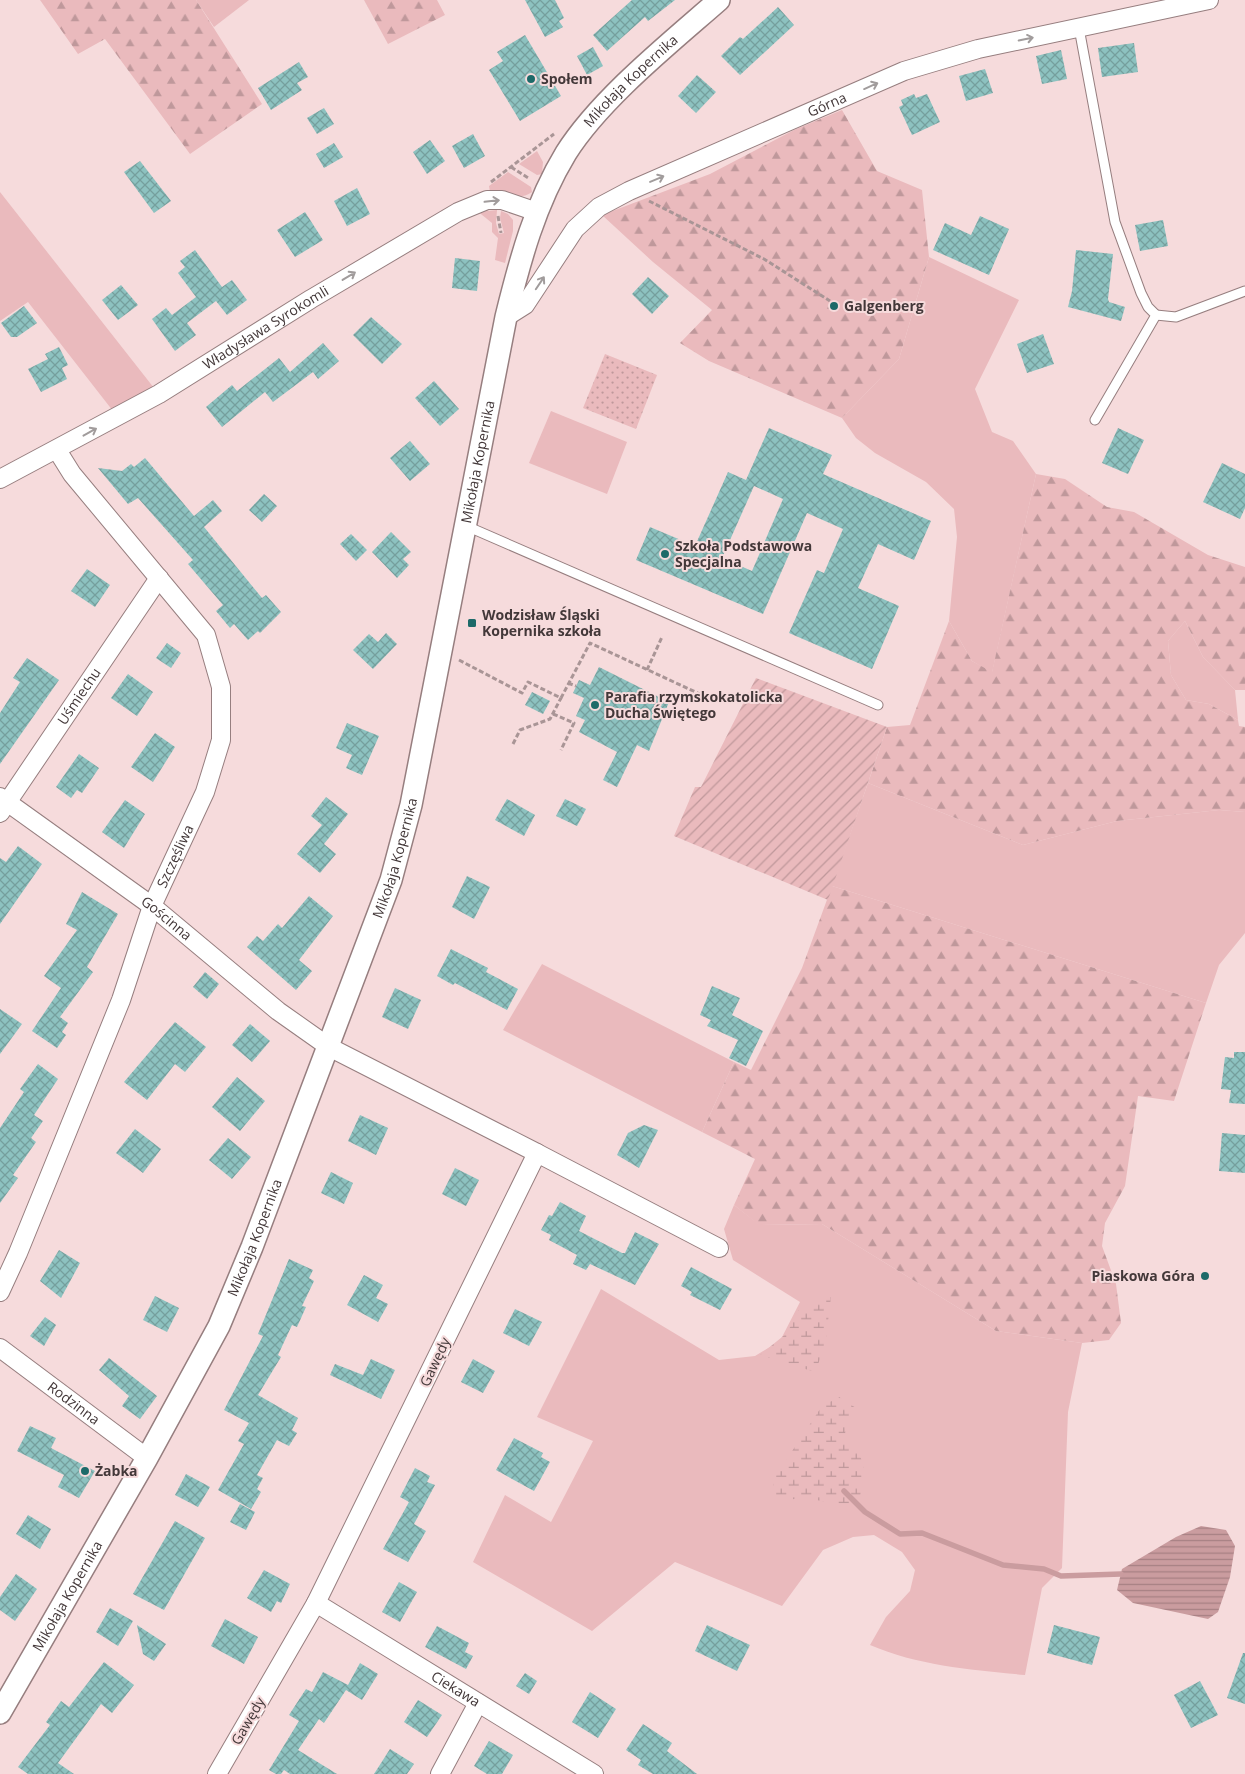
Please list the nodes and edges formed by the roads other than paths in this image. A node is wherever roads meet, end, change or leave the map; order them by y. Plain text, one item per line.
1 (719, 0) edge
2 (1209, 0) edge
3 (1079, 28) junction
4 (537, 212) junction
5 (1245, 291) edge
6 (1156, 315) junction
7 (506, 317) junction
8 (1095, 420) dead end
9 (57, 450) junction
10 (0, 479) edge
11 (464, 525) junction
12 (159, 578) junction
13 (878, 705) dead end
14 (3, 804) edge
15 (152, 906) junction
16 (329, 1047) junction
17 (536, 1153) junction
18 (719, 1248) dead end
19 (0, 1292) edge
20 (0, 1348) edge
21 (147, 1458) junction
22 (316, 1603) junction
23 (478, 1703) junction
24 (0, 1713) edge
25 (218, 1774) edge
26 (440, 1774) edge
27 (594, 1774) edge

1 - 4 street, Mikołaja Kopernika
2 - 3 street, Górna
3 - 6 lane
7 -> 3 street, Górna
4 - 7 street, Mikołaja Kopernika
9 -> 4 street, Władysława Syrokomli
5 - 6 lane
6 - 8 lane
7 - 11 street, Mikołaja Kopernika
9 - 10 street, Władysława Syrokomli
9 - 12 street, Szczęśliwa
11 - 13 lane
11 - 16 street, Mikołaja Kopernika
12 - 14 street, Uśmiechu
12 - 15 street, Szczęśliwa
14 - 15 street, Gościnna
15 - 16 street, Gościnna
15 - 19 street, Szczęśliwa
16 - 17 street
16 - 21 street, Mikołaja Kopernika
17 - 18 street
17 - 22 street, Gawędy
20 - 21 street, Rodzinna
21 - 24 street, Mikołaja Kopernika
22 - 23 street, Ciekawa
22 - 25 street, Gawędy
23 - 26 street
23 - 27 street, Ciekawa

